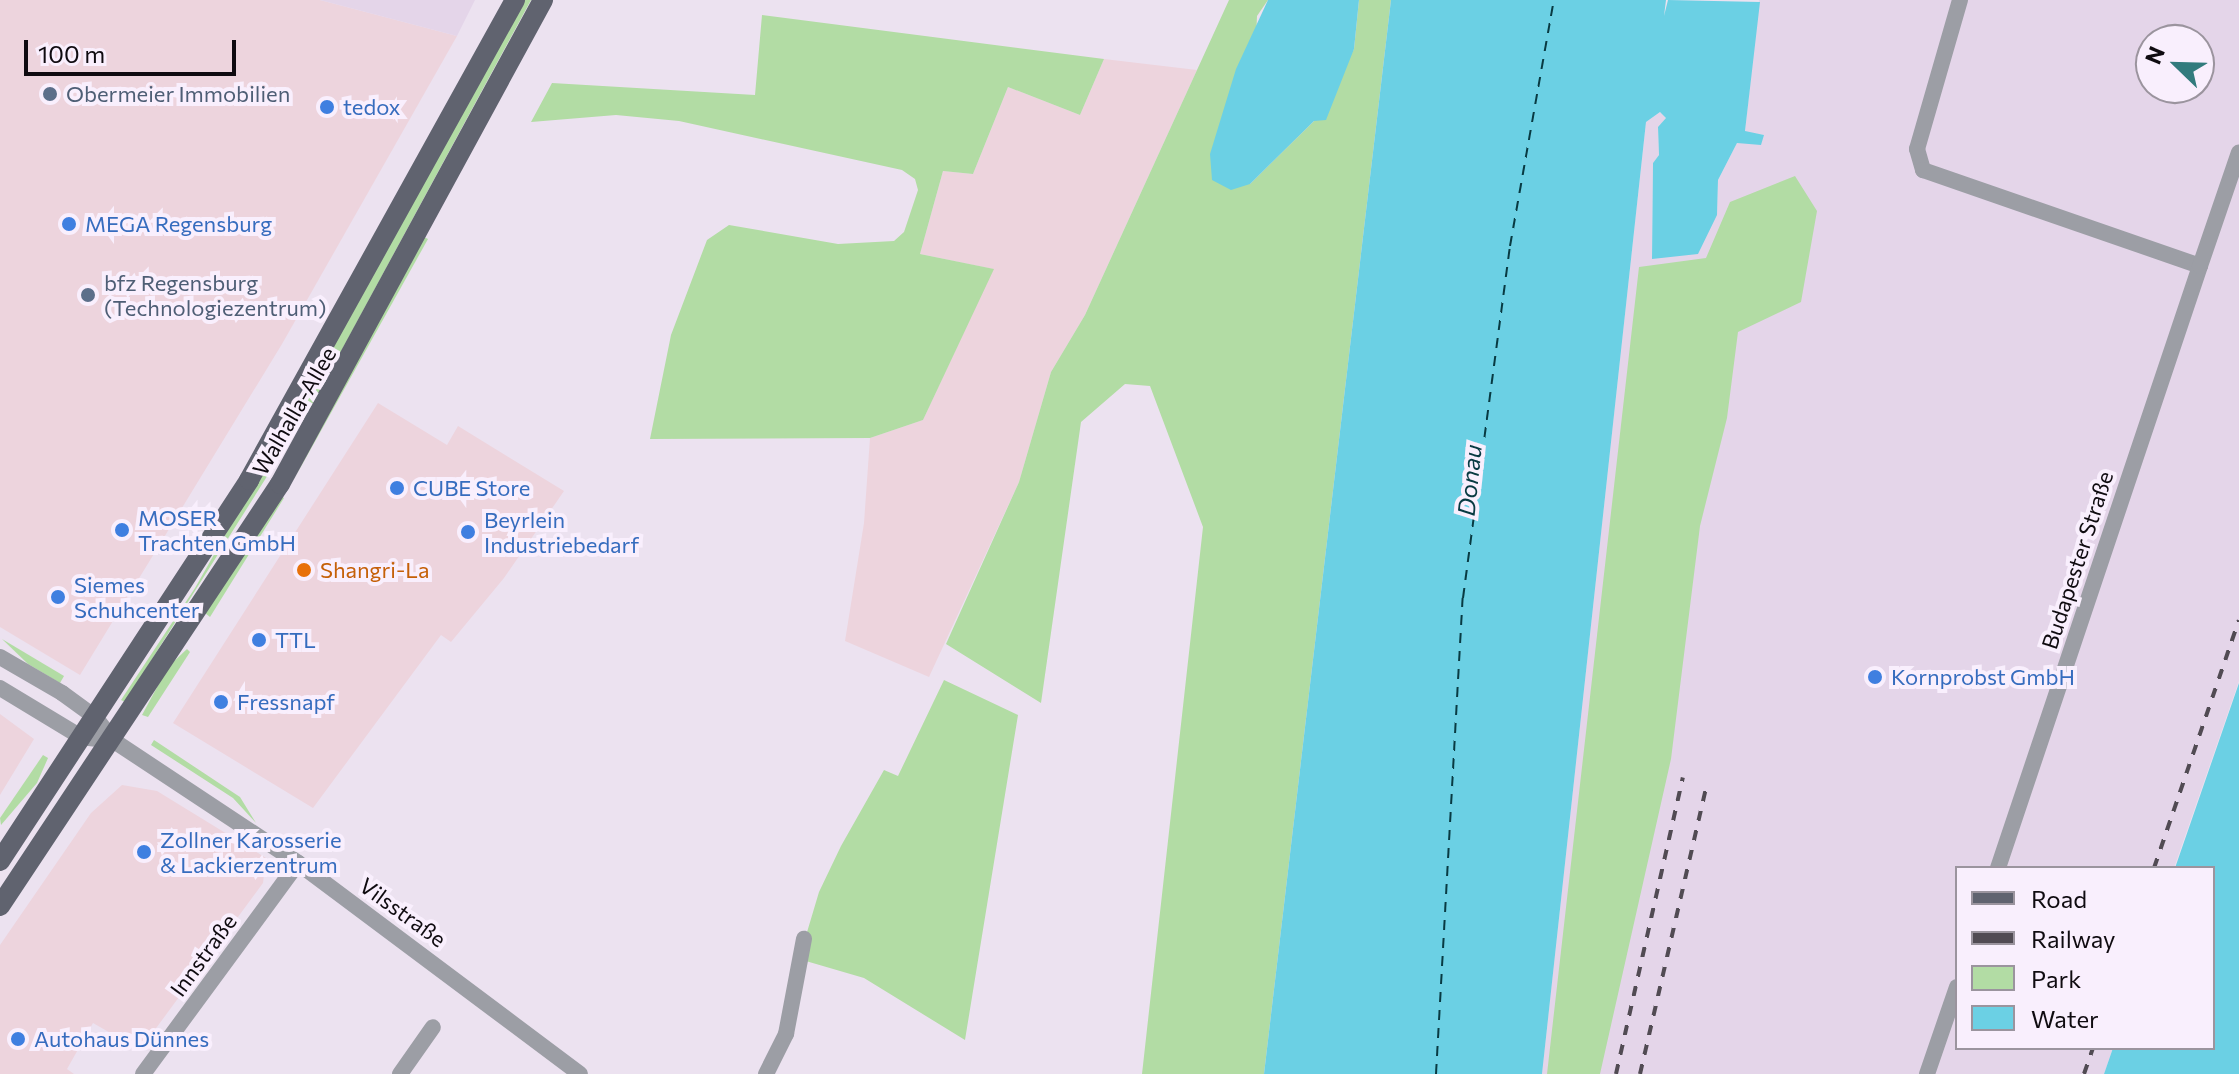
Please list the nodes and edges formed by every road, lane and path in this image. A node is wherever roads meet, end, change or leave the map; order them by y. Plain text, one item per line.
1 (515, 0) edge
2 (543, 0) edge
3 (1960, 0) edge
4 (2239, 152) edge
5 (2200, 266) junction
6 (0, 657) edge
7 (0, 688) edge
8 (95, 717) junction
9 (81, 737) junction
10 (114, 741) junction
11 (0, 861) edge
12 (298, 863) junction
13 (1999, 866) edge
14 (0, 906) edge
15 (804, 939) dead end
16 (1955, 993) edge
17 (433, 1027) dead end
18 (143, 1074) edge
19 (400, 1074) edge
20 (580, 1074) edge
21 (766, 1074) edge
22 (1927, 1074) edge

1 - 8 main road, Walhalla-Allee
2 - 10 main road, Walhalla-Allee
3 - 5 street
4 - 5 street, Budapester Straße
5 - 13 street, Budapester Straße
6 - 8 street, Vilsstraße
7 - 9 street, Vilsstraße
8 - 9 main road, Walhalla-Allee
8 - 10 street, Vilsstraße
9 - 10 street, Vilsstraße
9 - 11 main road, Walhalla-Allee
10 - 12 street, Vilsstraße
10 - 14 main road, Walhalla-Allee
12 - 18 street, Innstraße
12 - 20 street, Vilsstraße
15 - 21 street
16 - 22 street
17 - 19 street

